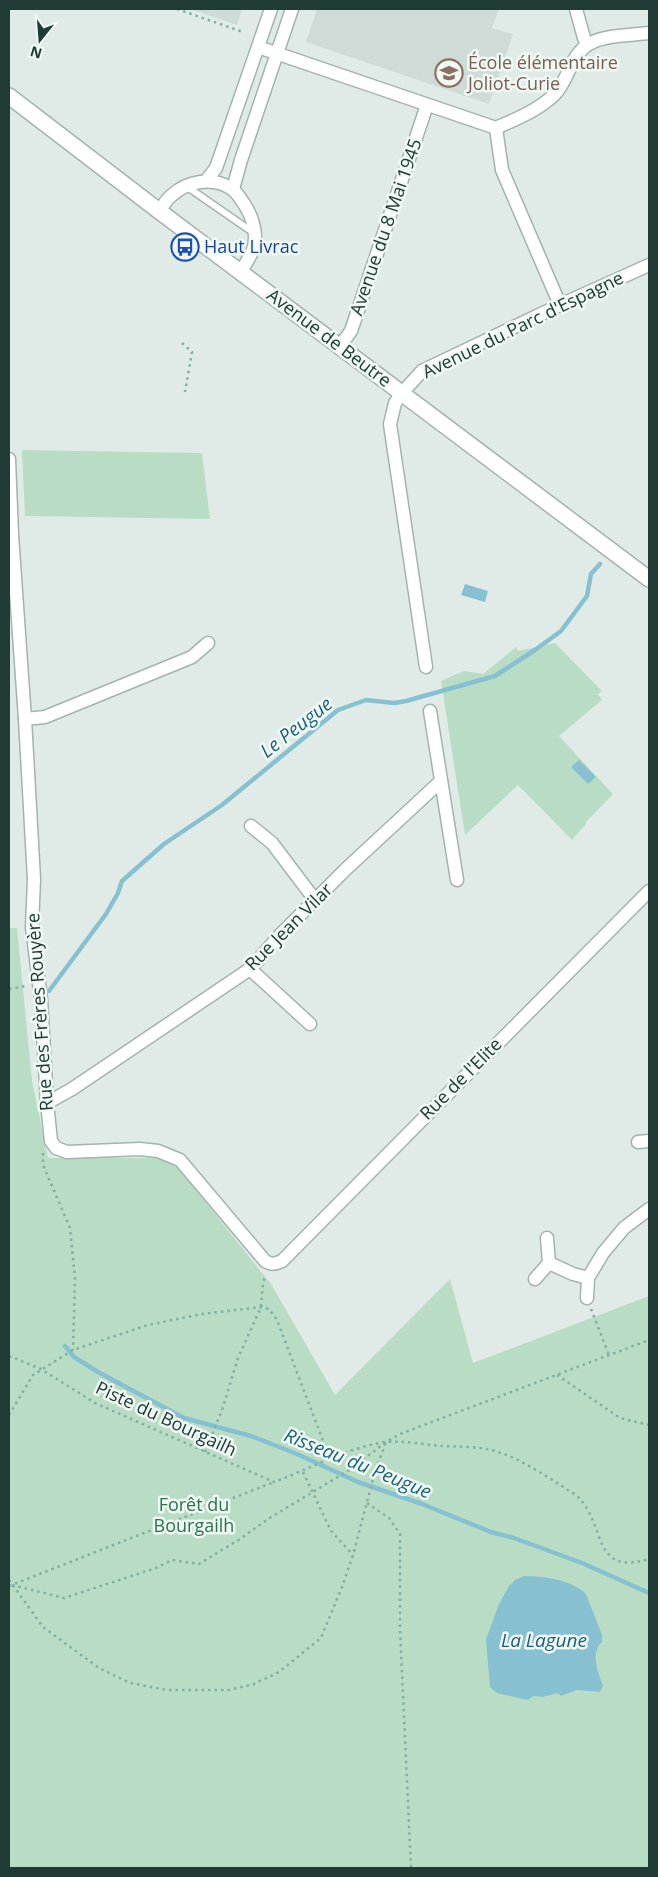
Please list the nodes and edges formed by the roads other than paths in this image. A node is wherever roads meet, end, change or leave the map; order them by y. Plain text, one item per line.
1 (271, 9) edge
2 (292, 9) edge
3 (576, 9) edge
4 (649, 32) edge
5 (588, 44) junction
6 (258, 46) junction
7 (277, 53) junction
8 (9, 96) edge
9 (427, 105) junction
10 (496, 128) junction
11 (206, 181) junction
12 (186, 186) junction
13 (233, 189) junction
14 (159, 211) junction
15 (255, 234) junction
16 (649, 265) edge
17 (241, 271) junction
18 (560, 305) junction
19 (340, 346) junction
20 (402, 393) junction
21 (9, 459) edge
22 (649, 579) edge
23 (208, 643) dead end
24 (426, 667) dead end
25 (430, 711) dead end
26 (25, 719) junction
27 (441, 781) junction
28 (251, 826) dead end
29 (456, 880) dead end
30 (649, 891) edge
31 (315, 900) junction
32 (250, 969) junction
33 (310, 1024) dead end
34 (47, 1103) junction
35 (649, 1209) edge
36 (547, 1238) dead end
37 (550, 1263) junction
38 (271, 1264) joint
39 (588, 1278) junction
40 (535, 1279) dead end
41 (587, 1298) road end

1 - 6 street
2 - 7 street
3 - 5 street
4 - 5 street
5 - 10 street
6 - 7 street
6 - 11 street
7 - 9 street
7 - 13 street
8 - 14 street, Avenue de Beutre
9 - 10 street
9 - 19 street, Avenue du 8 Mai 1945
10 - 18 street
11 - 12 street
11 - 13 street
12 - 14 street
12 - 15 lane
13 - 15 street
14 - 17 street, Avenue de Beutre
15 - 17 street
16 - 18 street, Avenue du Parc d'Espagne
17 - 19 street, Avenue de Beutre
18 - 20 street, Avenue du Parc d'Espagne
19 - 20 street, Avenue de Beutre
20 - 22 street, Avenue de Beutre
20 - 24 street, Avenue du Parc d'Espagne
21 - 26 street, Rue des Frères Rouyère
23 - 26 street
25 - 27 street
26 - 34 street, Rue des Frères Rouyère
27 - 29 street
27 - 31 street, Rue Jean Vilar
28 - 31 street
30 - 38 street, Rue de l'Elite
31 - 32 street, Rue Jean Vilar
32 - 33 street
32 - 34 street, Rue Jean Vilar
34 - 38 street, Rue des Frères Rouyère
35 - 39 street
36 - 37 street
37 - 39 street
37 - 40 street
39 - 41 street

